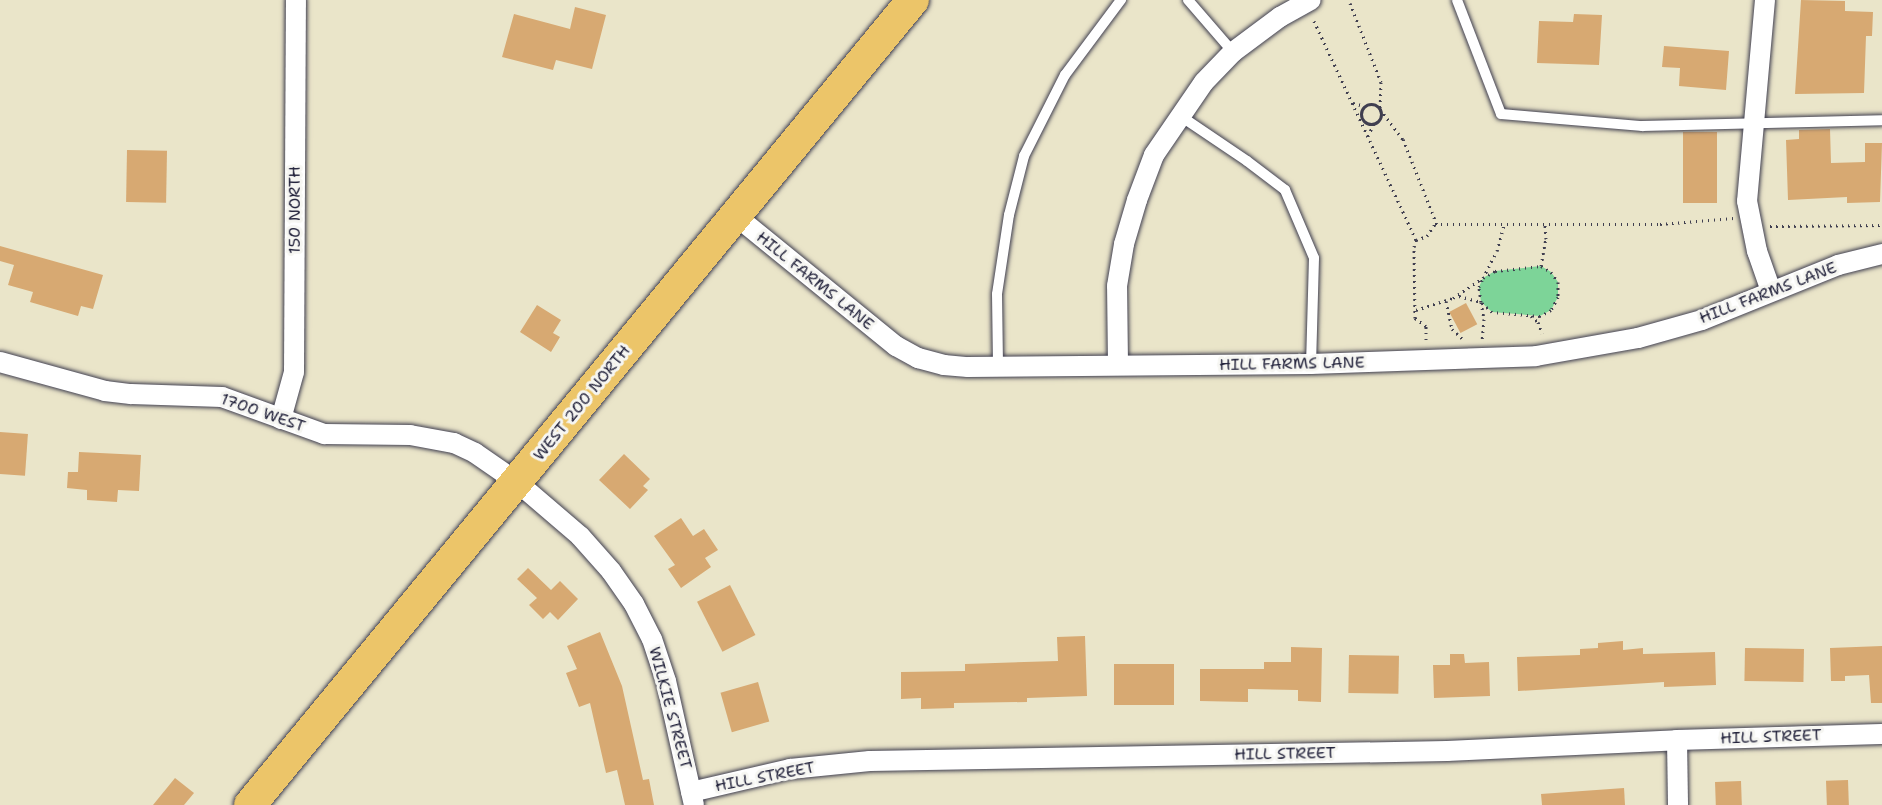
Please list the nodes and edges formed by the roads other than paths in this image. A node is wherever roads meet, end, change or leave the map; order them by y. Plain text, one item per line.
1 (296, 0) edge
2 (913, 0) edge
3 (1121, 0) edge
4 (1188, 0) edge
5 (1311, 0) edge
6 (1457, 0) edge
7 (1765, 0) edge
8 (1233, 52) junction
9 (1179, 116) junction
10 (1882, 120) edge
11 (1756, 122) junction
12 (736, 216) junction
13 (1882, 254) edge
14 (1771, 291) junction
15 (0, 362) edge
16 (1118, 364) junction
17 (1311, 364) junction
18 (998, 365) junction
19 (281, 419) junction
20 (517, 482) junction
21 (1882, 734) edge
22 (1677, 740) junction
23 (692, 798) edge
24 (250, 805) edge
25 (1678, 805) edge

1 - 19 street, 150 NORTH
2 - 12 main road, WEST 200 NORTH
3 - 18 lane
4 - 8 lane
5 - 8 street
6 - 11 lane
7 - 11 street
8 - 9 street
9 - 16 street
9 - 17 lane
10 - 11 lane
11 - 14 street
12 - 18 street, HILL FARMS LANE
12 - 20 main road, WEST 200 NORTH
13 - 14 street, HILL FARMS LANE
14 - 17 street, HILL FARMS LANE
15 - 19 street, 1700 WEST
16 - 17 street, HILL FARMS LANE
16 - 18 street, HILL FARMS LANE
19 - 20 street, 1700 WEST
20 - 23 street, WILKIE STREET
20 - 24 main road, WEST 200 NORTH
21 - 22 street, HILL STREET
22 - 23 street, HILL STREET
22 - 25 street

